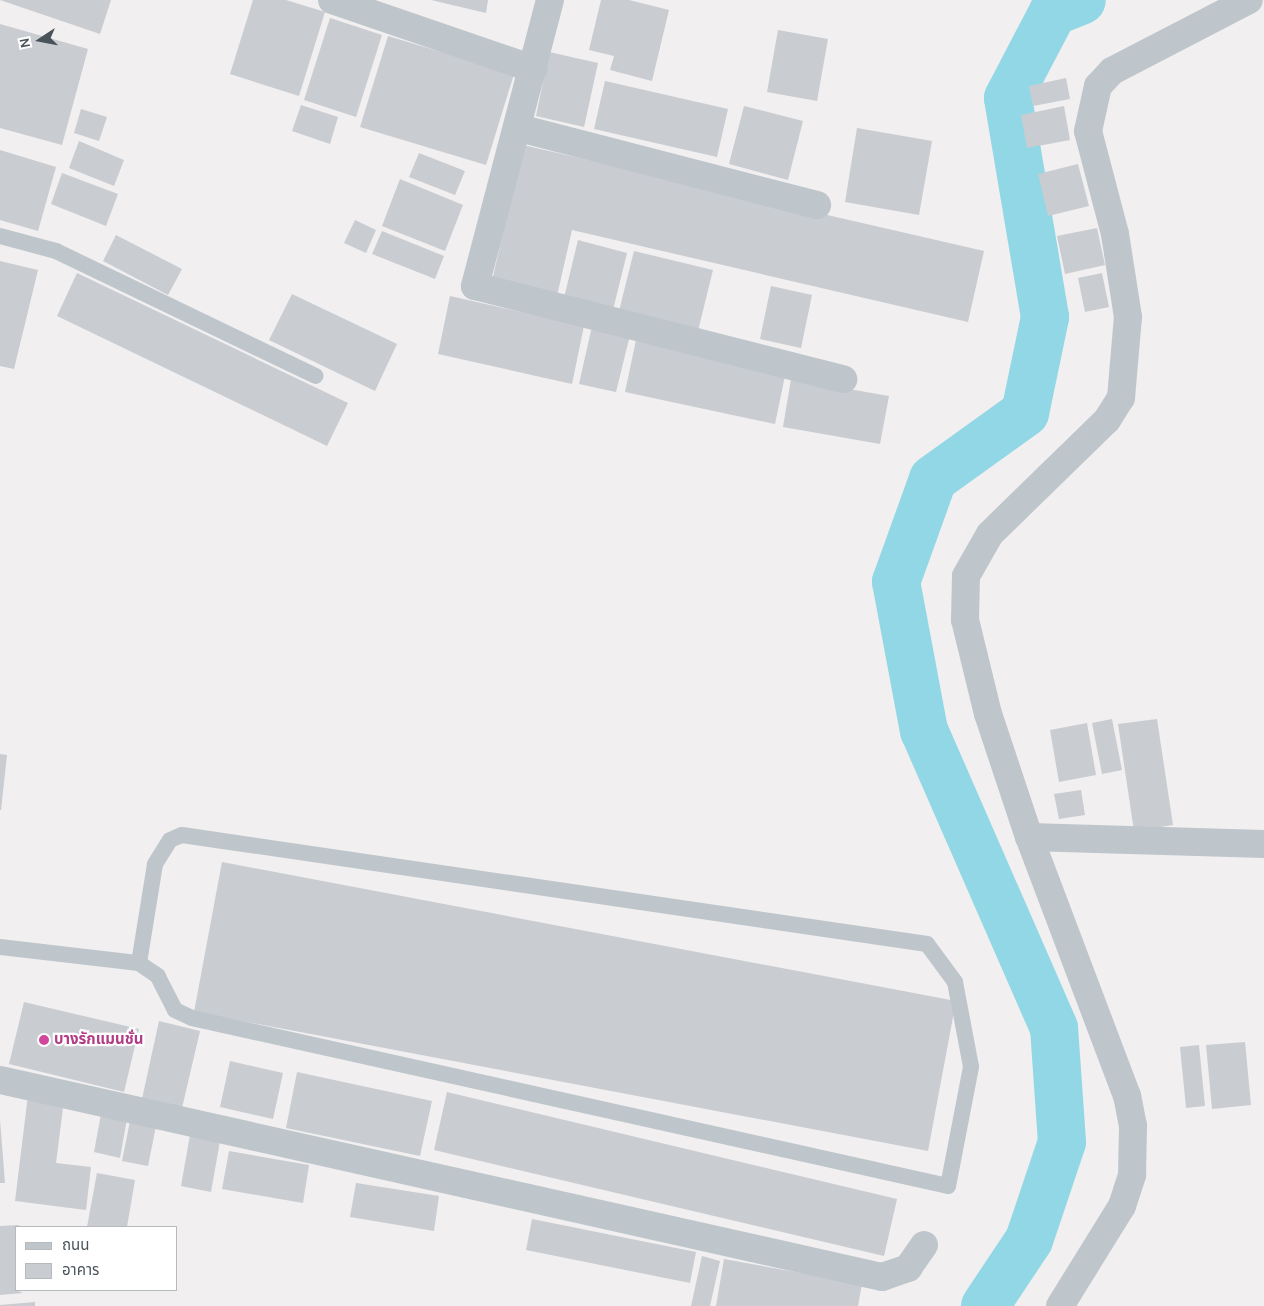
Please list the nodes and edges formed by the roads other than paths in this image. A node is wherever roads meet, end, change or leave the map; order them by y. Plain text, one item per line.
1 (332, 0) edge
2 (550, 0) edge
3 (1249, 0) edge
4 (534, 69) junction
5 (519, 128) junction
6 (817, 205) dead end
7 (0, 236) edge
8 (316, 376) dead end
9 (843, 379) dead end
10 (1029, 837) junction
11 (1264, 844) edge
12 (0, 947) edge
13 (139, 963) junction
14 (0, 1080) edge
15 (924, 1245) dead end
16 (1060, 1306) edge

1 - 4 street
2 - 4 street
3 - 10 street
4 - 5 street
5 - 6 street
5 - 9 street
7 - 8 lane
10 - 11 street
10 - 16 street
12 - 13 lane
13 - 13 lane
14 - 15 street

